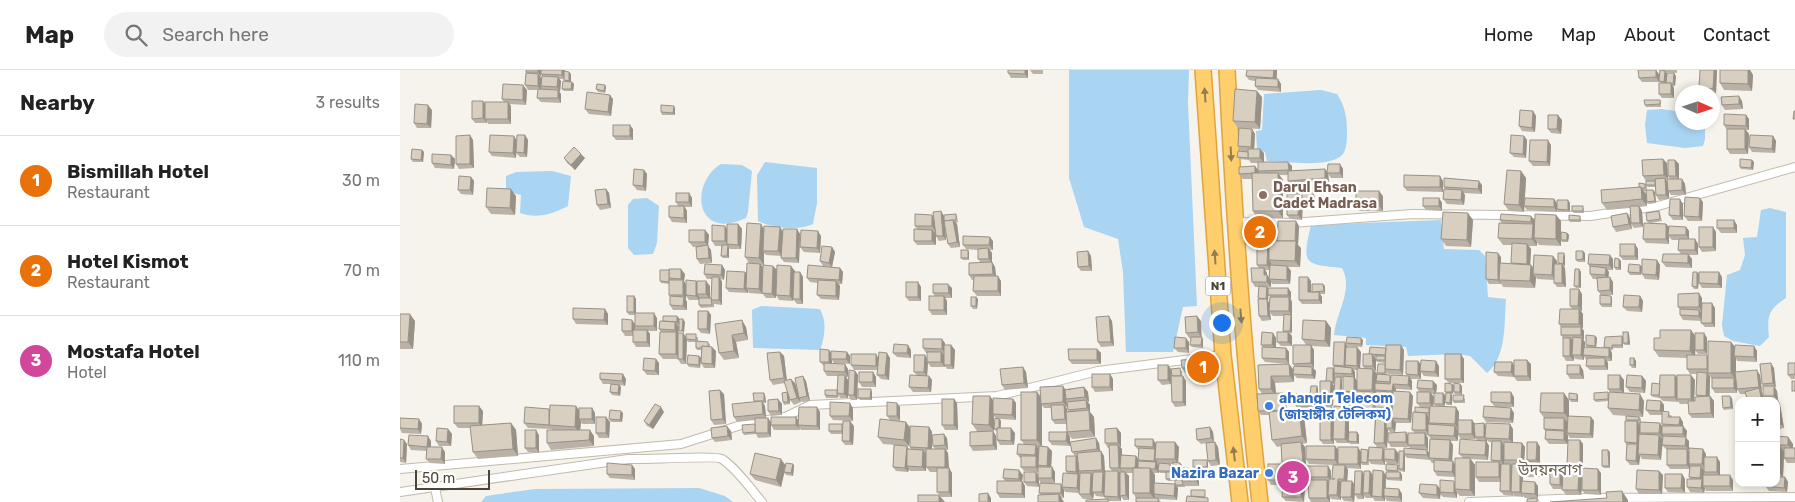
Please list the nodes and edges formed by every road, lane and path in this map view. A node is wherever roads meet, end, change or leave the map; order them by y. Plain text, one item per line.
1 (1203, 70) edge
2 (1227, 70) edge
3 (1795, 167) edge
4 (1235, 222) junction
5 (1223, 355) junction
6 (400, 469) edge
7 (435, 488) junction
8 (400, 492) edge
9 (1795, 497) edge
10 (438, 502) edge
11 (762, 502) edge
12 (1240, 502) edge
13 (1260, 502) edge
14 (1469, 502) edge

5 -> 1 highway, N1
2 -> 4 highway, N1
3 - 4 street
4 -> 13 highway, N1
5 - 6 street
12 -> 5 highway, N1
7 - 8 street
7 - 10 street
7 - 11 street
9 - 14 street

